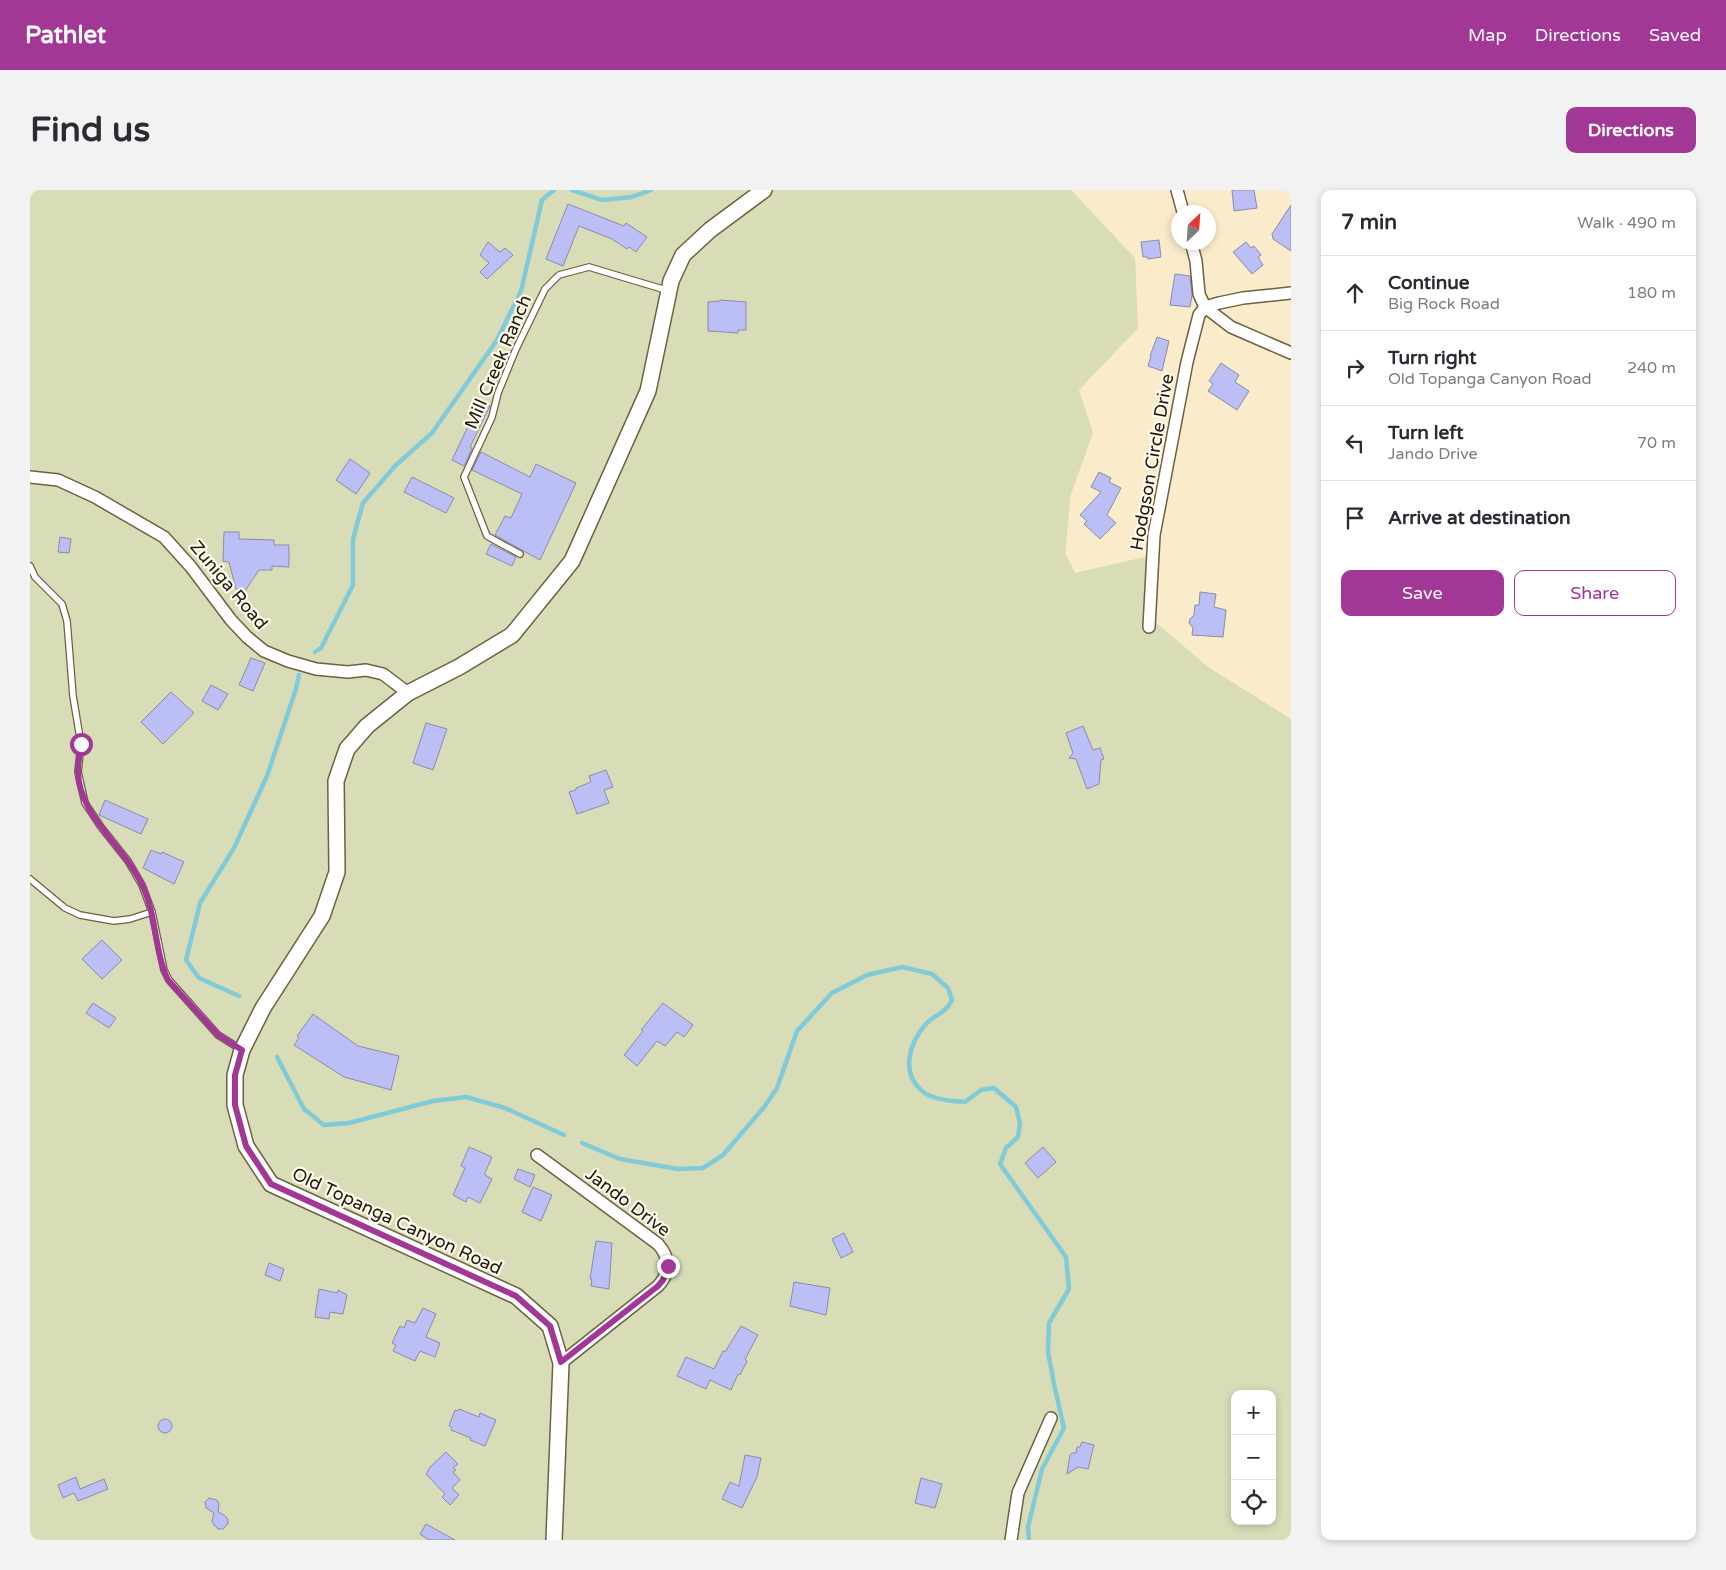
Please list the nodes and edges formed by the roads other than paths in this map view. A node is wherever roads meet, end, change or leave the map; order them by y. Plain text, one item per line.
1 (764, 190) edge
2 (1178, 190) edge
3 (1181, 205) edge
4 (1193, 250) edge
5 (669, 291) junction
6 (1291, 293) edge
7 (1205, 307) junction
8 (1291, 353) edge
9 (30, 477) edge
10 (520, 554) dead end
11 (30, 566) edge
12 (1149, 627) dead end
13 (408, 693) junction
14 (30, 879) edge
15 (152, 912) junction
16 (242, 1050) junction
17 (537, 1155) dead end
18 (561, 1362) junction
19 (1051, 1418) dead end
20 (554, 1540) edge
21 (1011, 1540) edge

1 - 5 main road, Old Topanga Canyon Road
2 - 3 street
4 - 7 street
5 - 10 lane, Mill Creek Ranch
5 - 13 main road, Old Topanga Canyon Road
6 - 7 street
7 - 8 street
7 - 12 street, Hodgson Circle Drive
9 - 13 street, Zuniga Road
11 - 15 lane
13 - 16 main road, Old Topanga Canyon Road
14 - 15 lane
15 - 16 lane
16 - 18 main road, Old Topanga Canyon Road
17 - 18 street, Jando Drive
18 - 20 main road, Old Topanga Canyon Road
19 - 21 street

